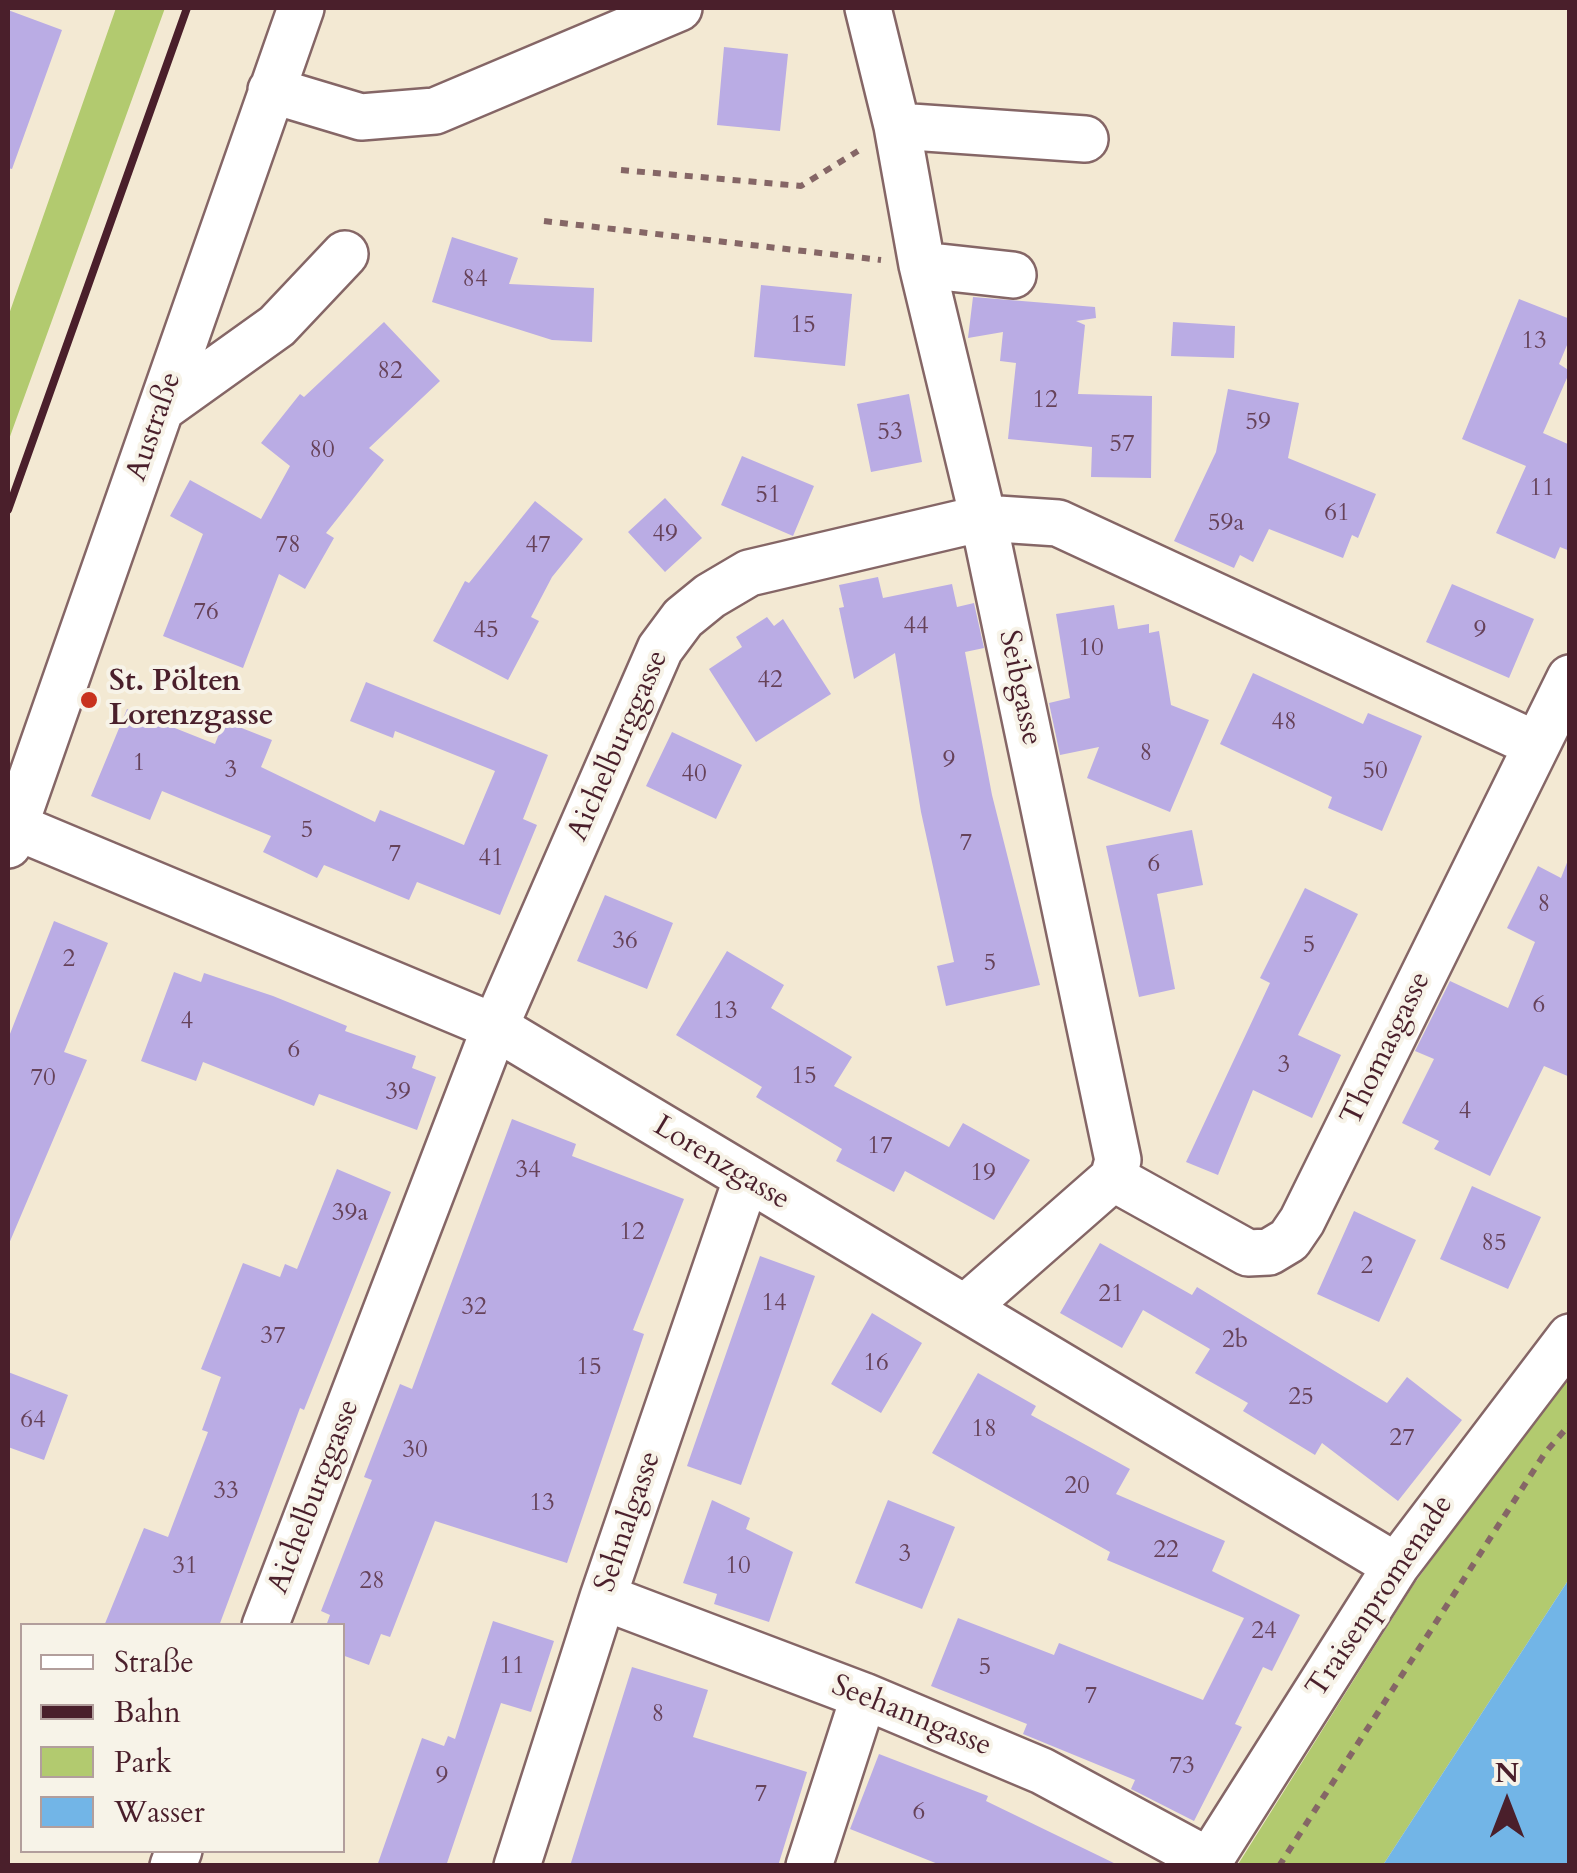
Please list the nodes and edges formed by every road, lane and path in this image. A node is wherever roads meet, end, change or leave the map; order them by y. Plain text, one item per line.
1 (301, 8) edge
2 (679, 8) edge
3 (868, 8) edge
4 (271, 90) junction
5 (897, 126) junction
6 (1085, 139) dead end
7 (621, 170) dead end
8 (544, 221) dead end
9 (345, 254) dead end
10 (922, 266) junction
11 (1014, 275) dead end
12 (161, 409) junction
13 (983, 518) junction
14 (1570, 678) edge
15 (1538, 746) junction
16 (11, 835) edge
17 (494, 1027) junction
18 (1113, 1178) junction
19 (746, 1180) junction
20 (966, 1307) junction
21 (1570, 1337) edge
22 (1570, 1424) edge
23 (1396, 1566) junction
24 (603, 1597) junction
25 (266, 1623) edge
26 (864, 1696) junction
27 (1207, 1863) edge
28 (517, 1866) edge
29 (809, 1866) edge
30 (1279, 1866) edge

1 - 4 street, Austraße
2 - 4 street
3 - 5 street, Seibgasse
4 - 12 street, Austraße
5 - 6 street
5 - 7 path
5 - 10 street, Seibgasse
8 - 10 path
9 - 12 street
10 - 11 street
10 - 13 street, Seibgasse
12 - 16 street, Austraße
13 - 15 street, Aichelburggasse
13 - 17 street, Aichelburggasse
13 - 18 street, Seibgasse
14 - 15 street, Thomasgasse
15 - 18 street, Thomasgasse
16 - 17 street, Lorenzgasse
17 - 19 street, Lorenzgasse
17 - 25 street, Aichelburggasse
18 - 20 street
19 - 20 street, Lorenzgasse
19 - 24 street, Sehnalgasse
20 - 23 street, Lorenzgasse
21 - 23 street, Traisenpromenade
22 - 30 path
23 - 27 street, Traisenpromenade
24 - 26 street, Seehanngasse
24 - 28 street, Sehnalgasse
26 - 27 street, Seehanngasse
26 - 29 street

